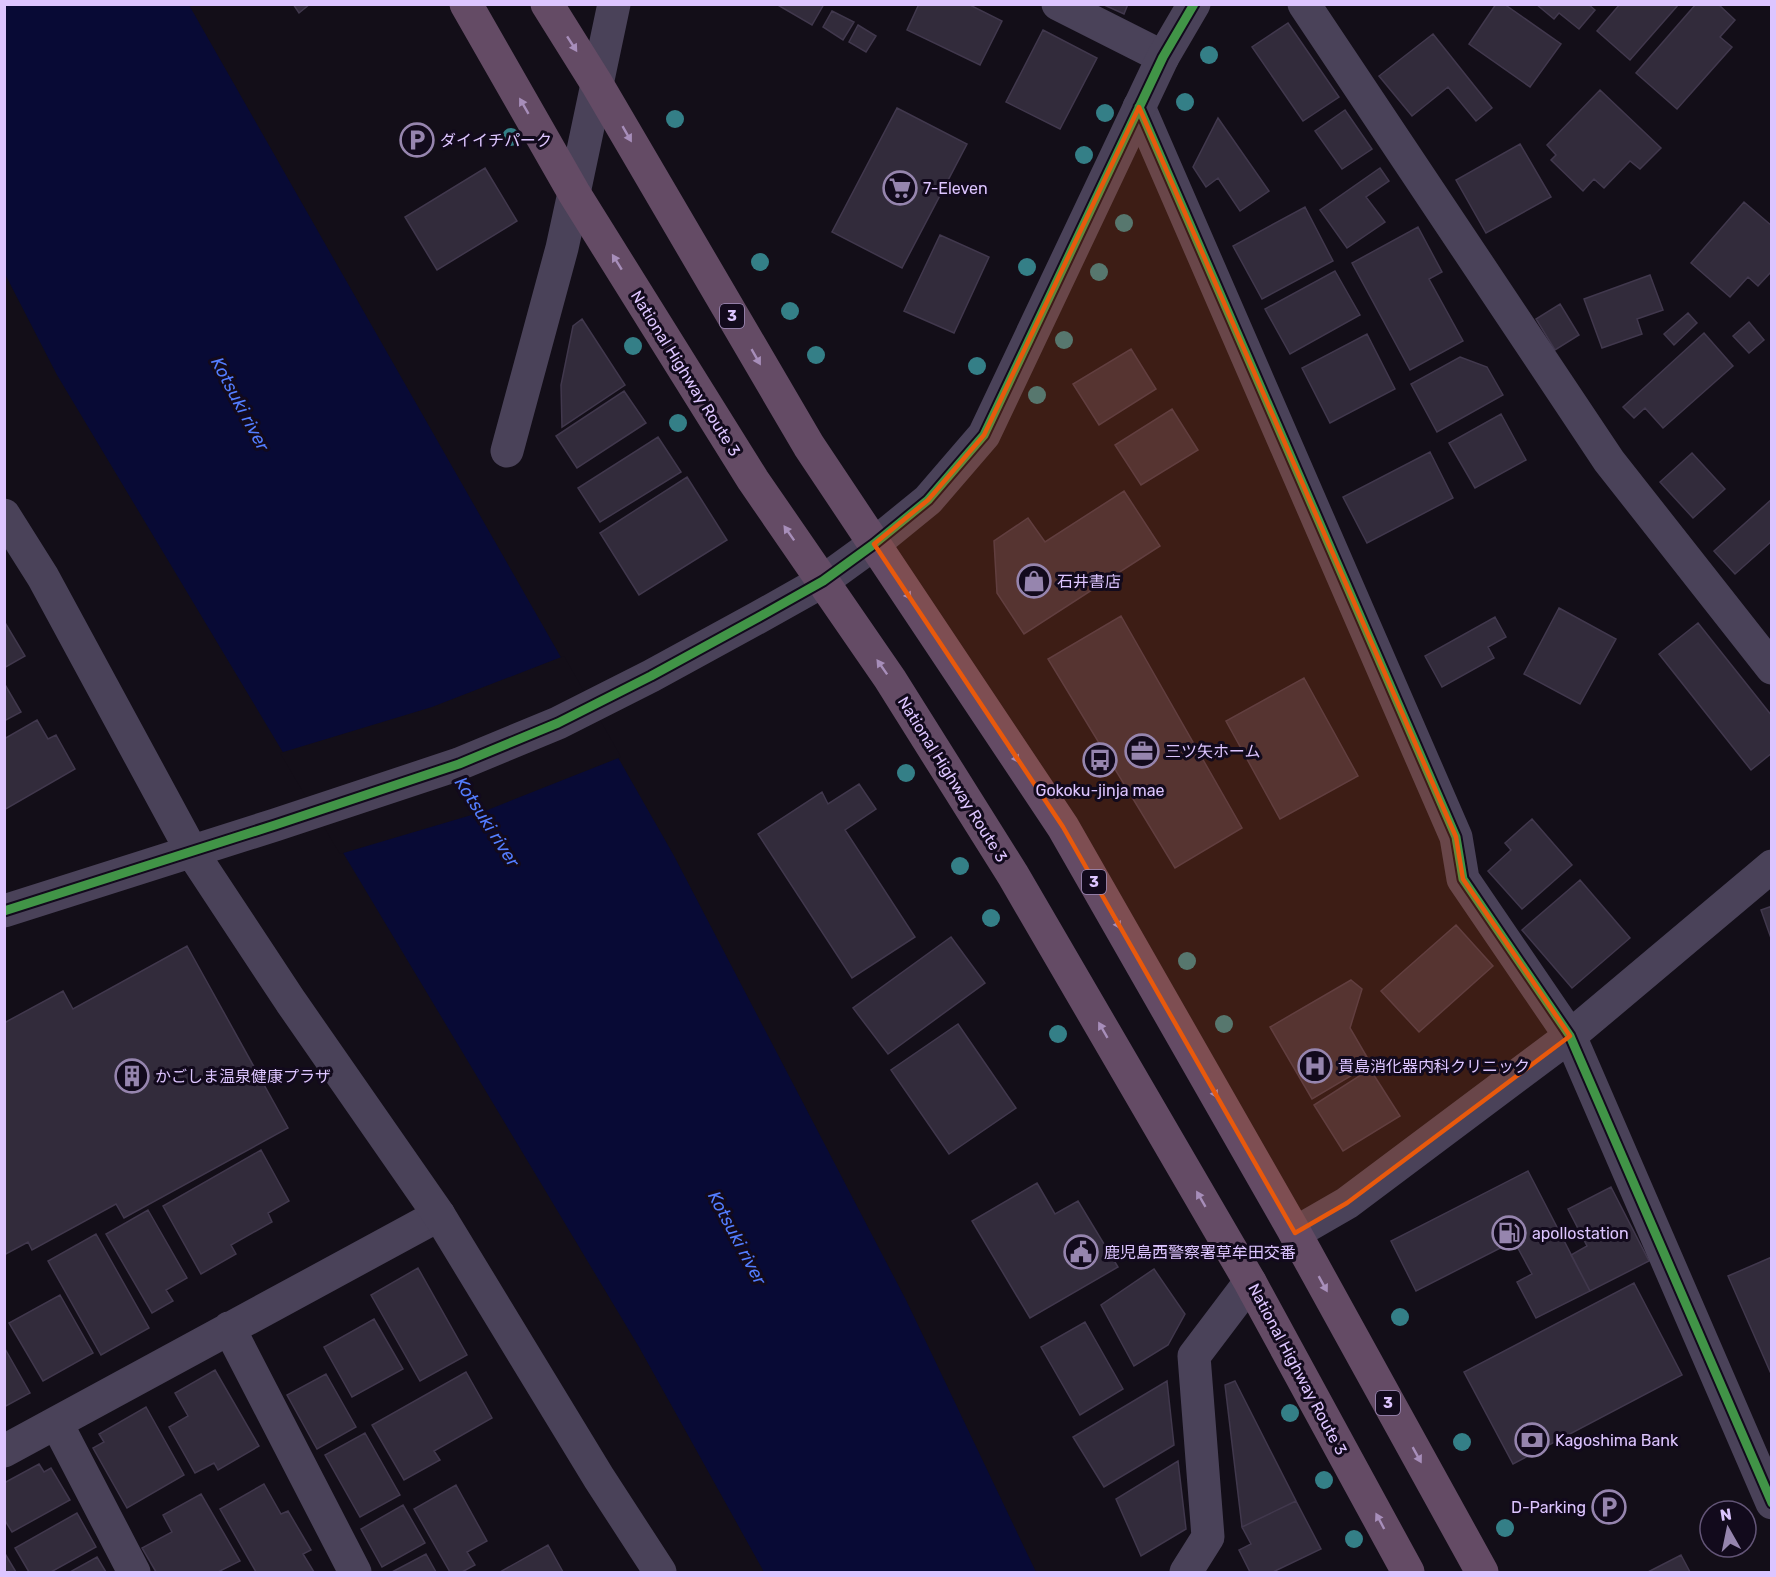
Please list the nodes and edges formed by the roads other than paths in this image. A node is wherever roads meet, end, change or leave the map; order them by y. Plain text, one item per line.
1 (466, 4) edge
2 (547, 4) edge
3 (614, 4) edge
4 (1058, 4) edge
5 (1194, 4) edge
6 (1304, 4) edge
7 (1163, 57) junction
8 (597, 84) junction
9 (1139, 106) junction
10 (574, 193) junction
11 (507, 451) dead end
12 (4, 515) edge
13 (874, 544) junction
14 (823, 581) junction
15 (1772, 668) edge
16 (192, 852) junction
17 (1772, 866) edge
18 (4, 911) edge
19 (1570, 1036) junction
20 (439, 1215) junction
21 (1295, 1233) junction
22 (1250, 1282) junction
23 (230, 1328) junction
24 (57, 1424) junction
25 (4, 1451) edge
26 (1772, 1503) edge
27 (134, 1572) edge
28 (355, 1572) edge
29 (660, 1572) edge
30 (1186, 1572) edge
31 (1408, 1572) edge
32 (1482, 1572) edge

10 -> 1 highway, National Highway Route 3
2 -> 8 highway, 3
3 - 8 street
4 - 7 street
5 - 7 street
6 - 15 street
7 - 9 street
8 - 10 street
8 -> 13 highway, 3
9 - 13 street
9 - 19 street
10 - 11 street
14 -> 10 highway, National Highway Route 3
12 - 16 street
13 - 14 street
13 -> 21 highway, 3
14 - 16 street
22 -> 14 highway, National Highway Route 3
16 - 18 street
16 - 20 street
17 - 19 street
19 - 21 street
19 - 26 street
20 - 23 street
20 - 29 street
21 -> 32 highway, 3
22 - 30 street
31 -> 22 highway, National Highway Route 3
23 - 24 street
23 - 28 street
24 - 25 street
24 - 27 street

